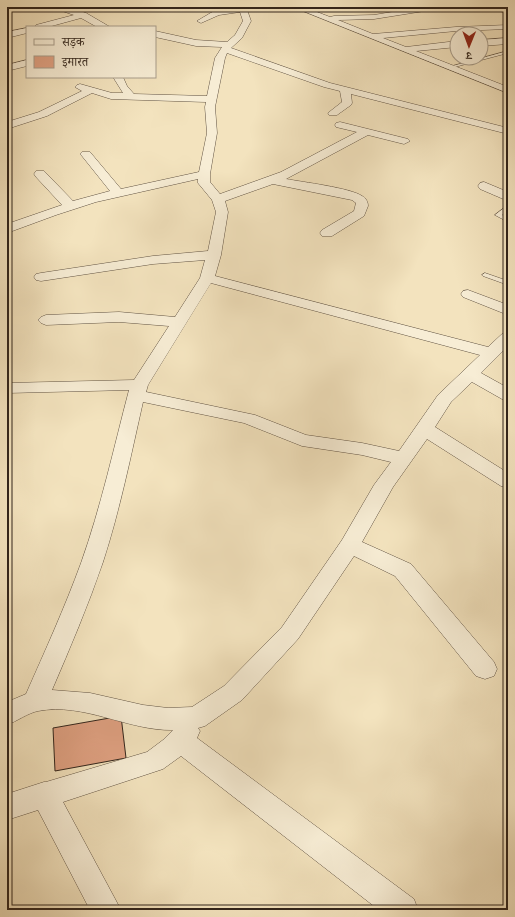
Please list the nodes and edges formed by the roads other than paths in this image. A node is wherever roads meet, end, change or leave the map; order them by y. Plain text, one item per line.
1 (29, 7) edge
2 (64, 7) edge
3 (298, 7) edge
4 (438, 7) edge
5 (242, 8) edge
6 (495, 8) edge
7 (408, 9) edge
8 (7, 10) edge
9 (508, 10) edge
10 (83, 15) junction
11 (320, 17) junction
12 (430, 17) dead end
13 (201, 21) dead end
14 (442, 21) dead end
15 (43, 26) edge
16 (103, 26) edge
17 (449, 27) edge
18 (508, 27) edge
19 (489, 28) edge
20 (26, 30) edge
21 (449, 31) edge
22 (18, 33) junction
23 (156, 34) edge
24 (7, 35) edge
25 (371, 36) junction
26 (26, 37) edge
27 (508, 41) edge
28 (489, 42) edge
29 (449, 45) edge
30 (228, 47) junction
31 (406, 50) junction
32 (508, 52) edge
33 (26, 63) edge
34 (451, 67) junction
35 (7, 68) edge
36 (118, 78) edge
37 (508, 80) edge
38 (493, 84) junction
39 (80, 87) dead end
40 (91, 90) junction
41 (345, 90) junction
42 (508, 90) edge
43 (132, 97) junction
44 (212, 99) junction
45 (333, 113) dead end
46 (340, 125) dead end
47 (7, 126) edge
48 (508, 130) edge
49 (368, 131) junction
50 (404, 141) dead end
51 (86, 154) dead end
52 (40, 174) dead end
53 (204, 174) junction
54 (273, 180) junction
55 (484, 186) dead end
56 (118, 193) junction
57 (508, 197) edge
58 (218, 199) junction
59 (70, 206) junction
60 (508, 207) edge
61 (508, 220) edge
62 (7, 229) edge
63 (327, 233) dead end
64 (214, 255) junction
65 (485, 275) dead end
66 (41, 277) dead end
67 (207, 278) junction
68 (508, 283) edge
69 (468, 294) dead end
70 (508, 310) edge
71 (46, 320) dead end
72 (179, 322) junction
73 (508, 337) edge
74 (492, 353) junction
75 (470, 374) junction
76 (7, 388) edge
77 (138, 390) junction
78 (508, 395) edge
79 (425, 429) junction
80 (402, 458) junction
81 (508, 482) edge
82 (350, 545) junction
83 (485, 669) dead end
84 (35, 702) junction
85 (7, 714) edge
86 (196, 718) junction
87 (181, 741) junction
88 (44, 794) junction
89 (7, 807) edge
90 (106, 910) edge
91 (403, 910) edge

1 - 8 street
2 - 10 street
3 - 11 street
4 - 7 street
5 - 13 street
5 - 30 street
6 - 9 street
7 - 11 street
7 - 12 street
10 - 15 street
10 - 16 street
11 - 25 street
14 - 17 street
18 - 19 street
20 - 22 street
21 - 25 street
22 - 24 street
22 - 26 street
23 - 30 street
25 - 31 street
27 - 28 street
29 - 31 street
30 - 41 street
30 - 44 street
31 - 34 street
32 - 34 lane
33 - 35 street
34 - 38 street
36 - 43 street
37 - 38 street
38 - 42 street
39 - 40 street
40 - 43 street
40 - 47 street
41 - 45 street
41 - 48 street
43 - 44 street
44 - 53 street
46 - 49 street
49 - 50 street
49 - 54 street
51 - 56 street
52 - 59 street
53 - 56 street
53 - 58 street
54 - 58 street
54 - 63 street
55 - 57 street
56 - 59 street
58 - 64 street
59 - 62 street
60 - 61 lane
64 - 66 street
64 - 67 street
65 - 68 lane
67 - 72 street
67 - 74 street
69 - 70 street
71 - 72 street
72 - 77 street
73 - 74 street
74 - 75 street
75 - 78 street
75 - 79 street
76 - 77 street
77 - 80 street
77 - 84 street
79 - 80 street
79 - 81 street
80 - 82 street
82 - 83 street
82 - 86 street
84 - 85 street
84 - 86 street
86 - 87 street
87 - 88 street
87 - 91 street
88 - 89 street
88 - 90 street

